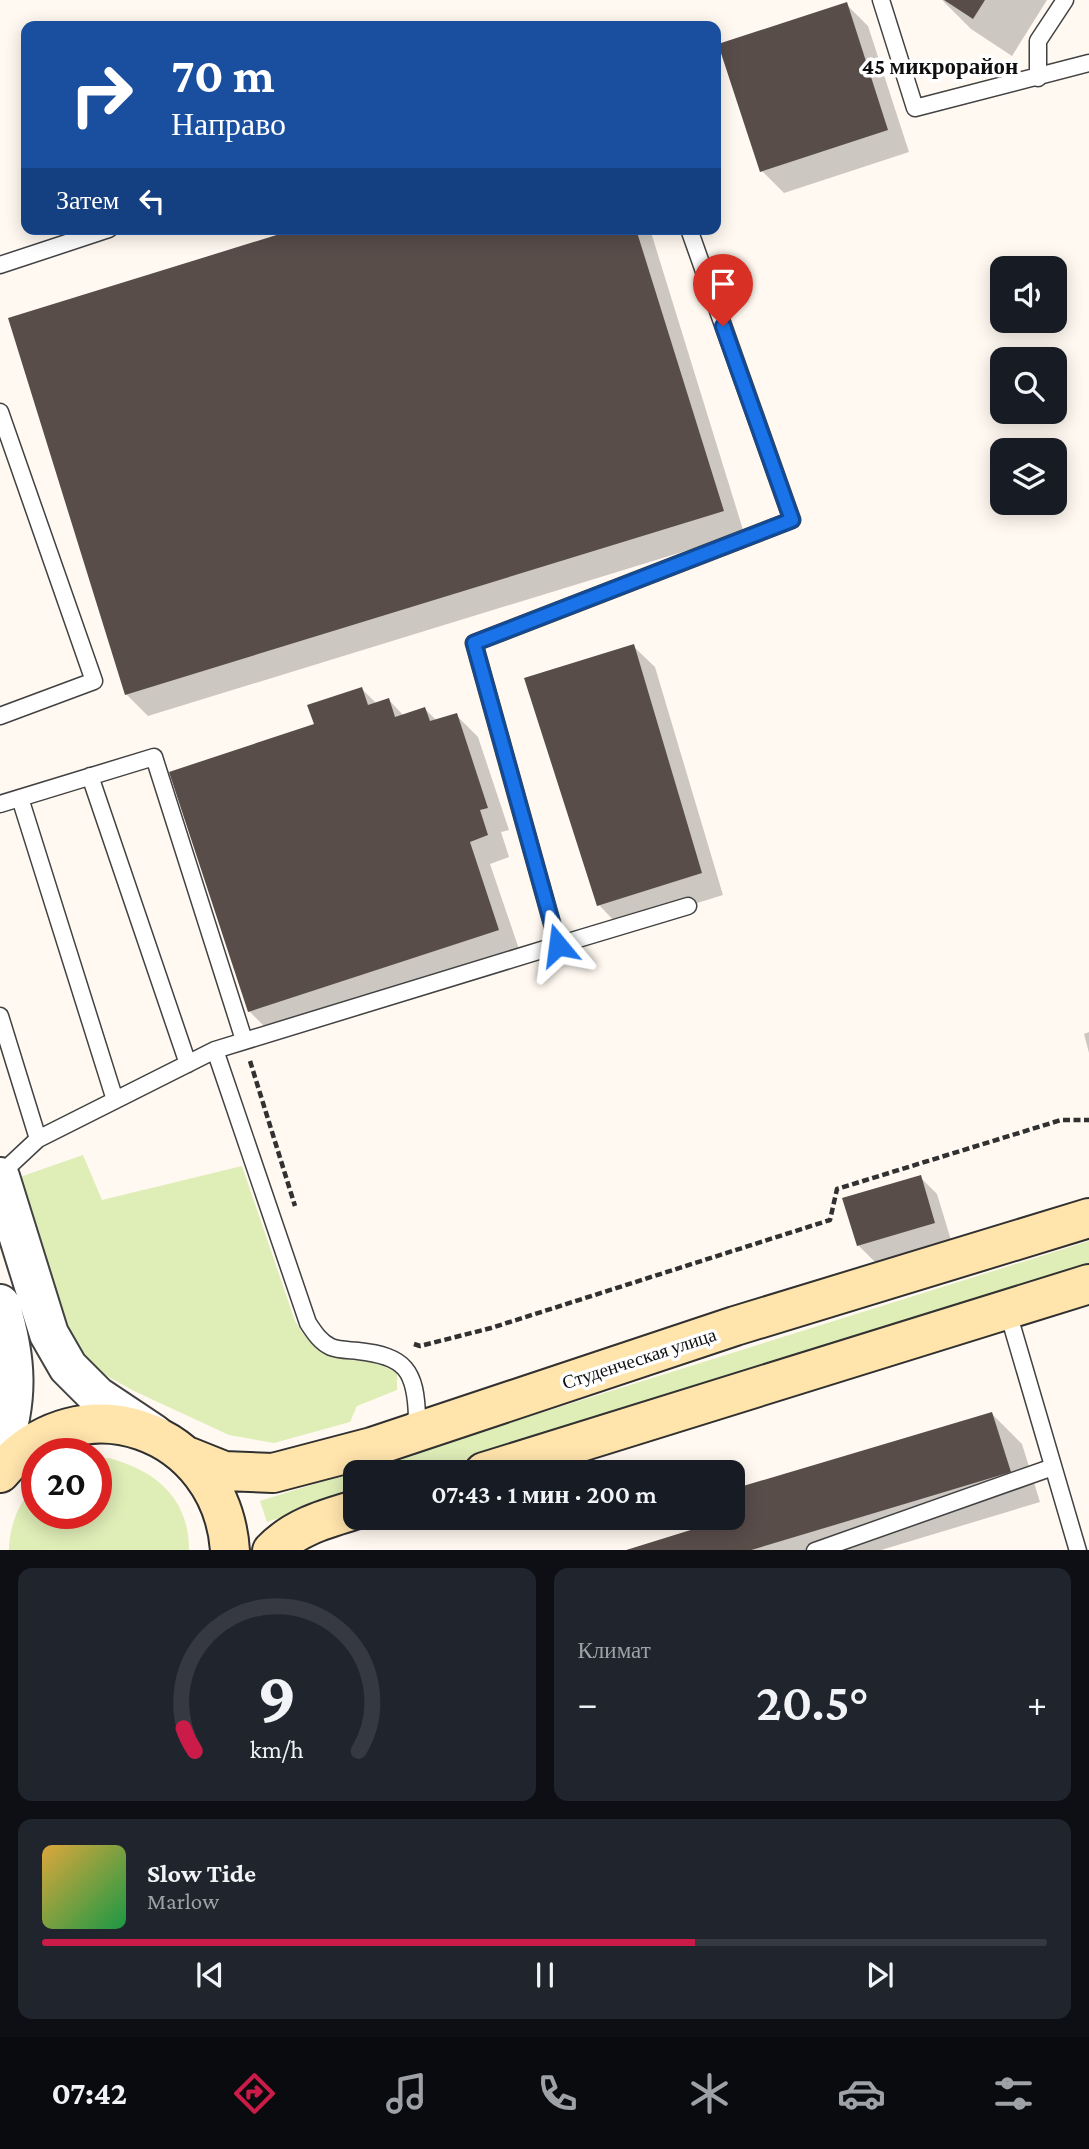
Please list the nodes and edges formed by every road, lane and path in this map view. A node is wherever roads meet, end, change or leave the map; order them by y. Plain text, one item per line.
1 (881, 0) edge
2 (1065, 0) edge
3 (1089, 63) edge
4 (1038, 78) junction
5 (91, 235) edge
6 (691, 235) edge
7 (0, 265) edge
8 (0, 412) edge
9 (0, 716) edge
10 (90, 776) junction
11 (20, 798) junction
12 (0, 804) edge
13 (688, 906) dead end
14 (558, 945) junction
15 (0, 1016) edge
16 (244, 1040) junction
17 (215, 1050) junction
18 (188, 1064) junction
19 (115, 1100) junction
20 (1089, 1120) edge
21 (38, 1139) junction
22 (1, 1179) edge
23 (296, 1209) dead end
24 (1089, 1219) edge
25 (1089, 1284) edge
26 (0, 1304) edge
27 (1007, 1309) junction
28 (409, 1342) dead end
29 (154, 1434) junction
30 (372, 1447) junction
31 (0, 1455) edge
32 (189, 1457) junction
33 (523, 1460) edge
34 (1054, 1467) junction
35 (0, 1473) edge
36 (343, 1513) edge
37 (230, 1550) edge
38 (272, 1550) edge
39 (815, 1550) edge
40 (1078, 1550) edge

1 - 4 lane
2 - 4 lane
3 - 4 lane
5 - 7 lane
6 - 14 lane
8 - 9 lane
10 - 11 lane
10 - 16 lane
10 - 18 lane
11 - 12 lane
11 - 19 lane
13 - 14 lane
14 - 16 lane
15 - 21 lane
16 - 17 lane
16 - 23 path
17 - 18 lane
17 - 30 lane
18 - 19 lane
19 - 21 lane
20 - 28 path
21 - 22 lane
22 - 29 street
24 - 30 main road, Студенческая улица
25 - 27 main road
26 - 31 street
27 - 33 main road
27 - 34 lane
29 - 32 main road
29 - 35 main road
30 - 32 main road, Студенческая улица
32 - 37 main road
34 - 39 lane
34 - 40 lane
36 - 38 main road

